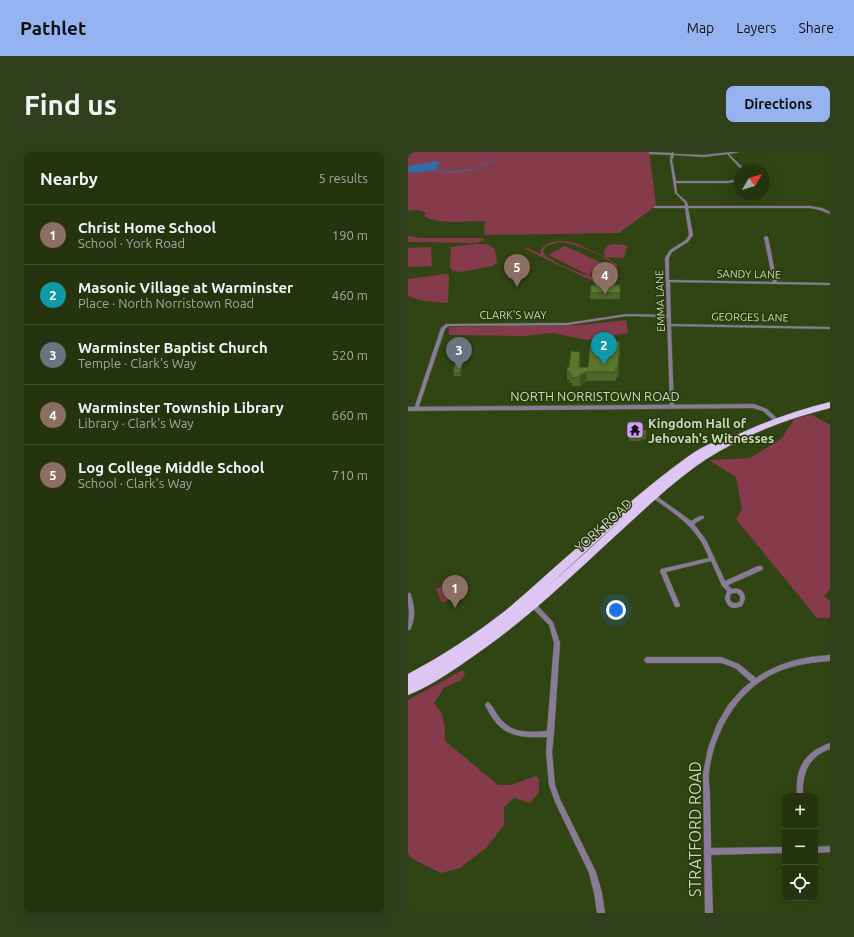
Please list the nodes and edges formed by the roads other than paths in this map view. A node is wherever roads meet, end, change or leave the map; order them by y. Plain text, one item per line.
1 (738, 152) edge
2 (650, 153) edge
3 (673, 153) junction
4 (728, 154) junction
5 (738, 164) edge
6 (734, 181) edge
7 (674, 182) junction
8 (655, 207) dead end
9 (687, 207) junction
10 (830, 213) edge
11 (766, 237) dead end
12 (668, 281) junction
13 (775, 283) junction
14 (830, 284) edge
15 (669, 316) junction
16 (670, 325) junction
17 (830, 328) edge
18 (830, 400) edge
19 (830, 405) edge
20 (672, 407) junction
21 (408, 409) edge
22 (416, 409) junction
23 (774, 419) junction
24 (651, 494) junction
25 (702, 517) dead end
26 (690, 524) junction
27 (712, 559) junction
28 (760, 568) dead end
29 (724, 584) junction
30 (731, 592) dead end
31 (408, 595) edge
32 (533, 605) junction
33 (677, 605) dead end
34 (408, 628) edge
35 (830, 658) edge
36 (647, 660) dead end
37 (408, 680) edge
38 (755, 681) junction
39 (408, 690) edge
40 (488, 705) dead end
41 (551, 734) junction
42 (830, 746) edge
43 (800, 793) edge
44 (830, 849) edge
45 (782, 850) edge
46 (818, 850) edge
47 (708, 852) junction
48 (601, 913) edge
49 (710, 913) edge

1 - 4 street
2 - 3 street
3 - 4 street
3 - 7 street
4 - 5 street
6 - 7 street
7 - 9 street
8 - 9 street
9 - 10 street
9 - 12 street, EMMA LANE
11 - 13 street
12 - 13 street, SANDY LANE
12 - 15 street, EMMA LANE
13 - 14 street, SANDY LANE
15 - 16 street, EMMA LANE
15 - 22 street, CLARK'S WAY
16 - 17 street, GEORGES LANE
16 - 20 street, EMMA LANE
18 - 23 highway, YORK ROAD
19 - 23 highway, YORK ROAD
20 - 22 street, NORTH NORRISTOWN ROAD
20 - 23 street, NORTH NORRISTOWN ROAD
21 - 22 street, NORTH NORRISTOWN ROAD
23 - 24 highway, YORK ROAD
24 - 26 street
24 - 32 highway, YORK ROAD
24 - 37 highway, YORK ROAD
25 - 26 street
26 - 27 street
27 - 29 street
27 - 33 street
28 - 29 street
29 - 30 street
31 - 34 street
32 - 39 highway, YORK ROAD
32 - 41 street
35 - 38 street, STRATFORD ROAD
36 - 38 street
38 - 47 street, STRATFORD ROAD
40 - 41 street
41 - 48 street
42 - 43 street
44 - 46 street
45 - 47 street
47 - 49 street, STRATFORD ROAD

